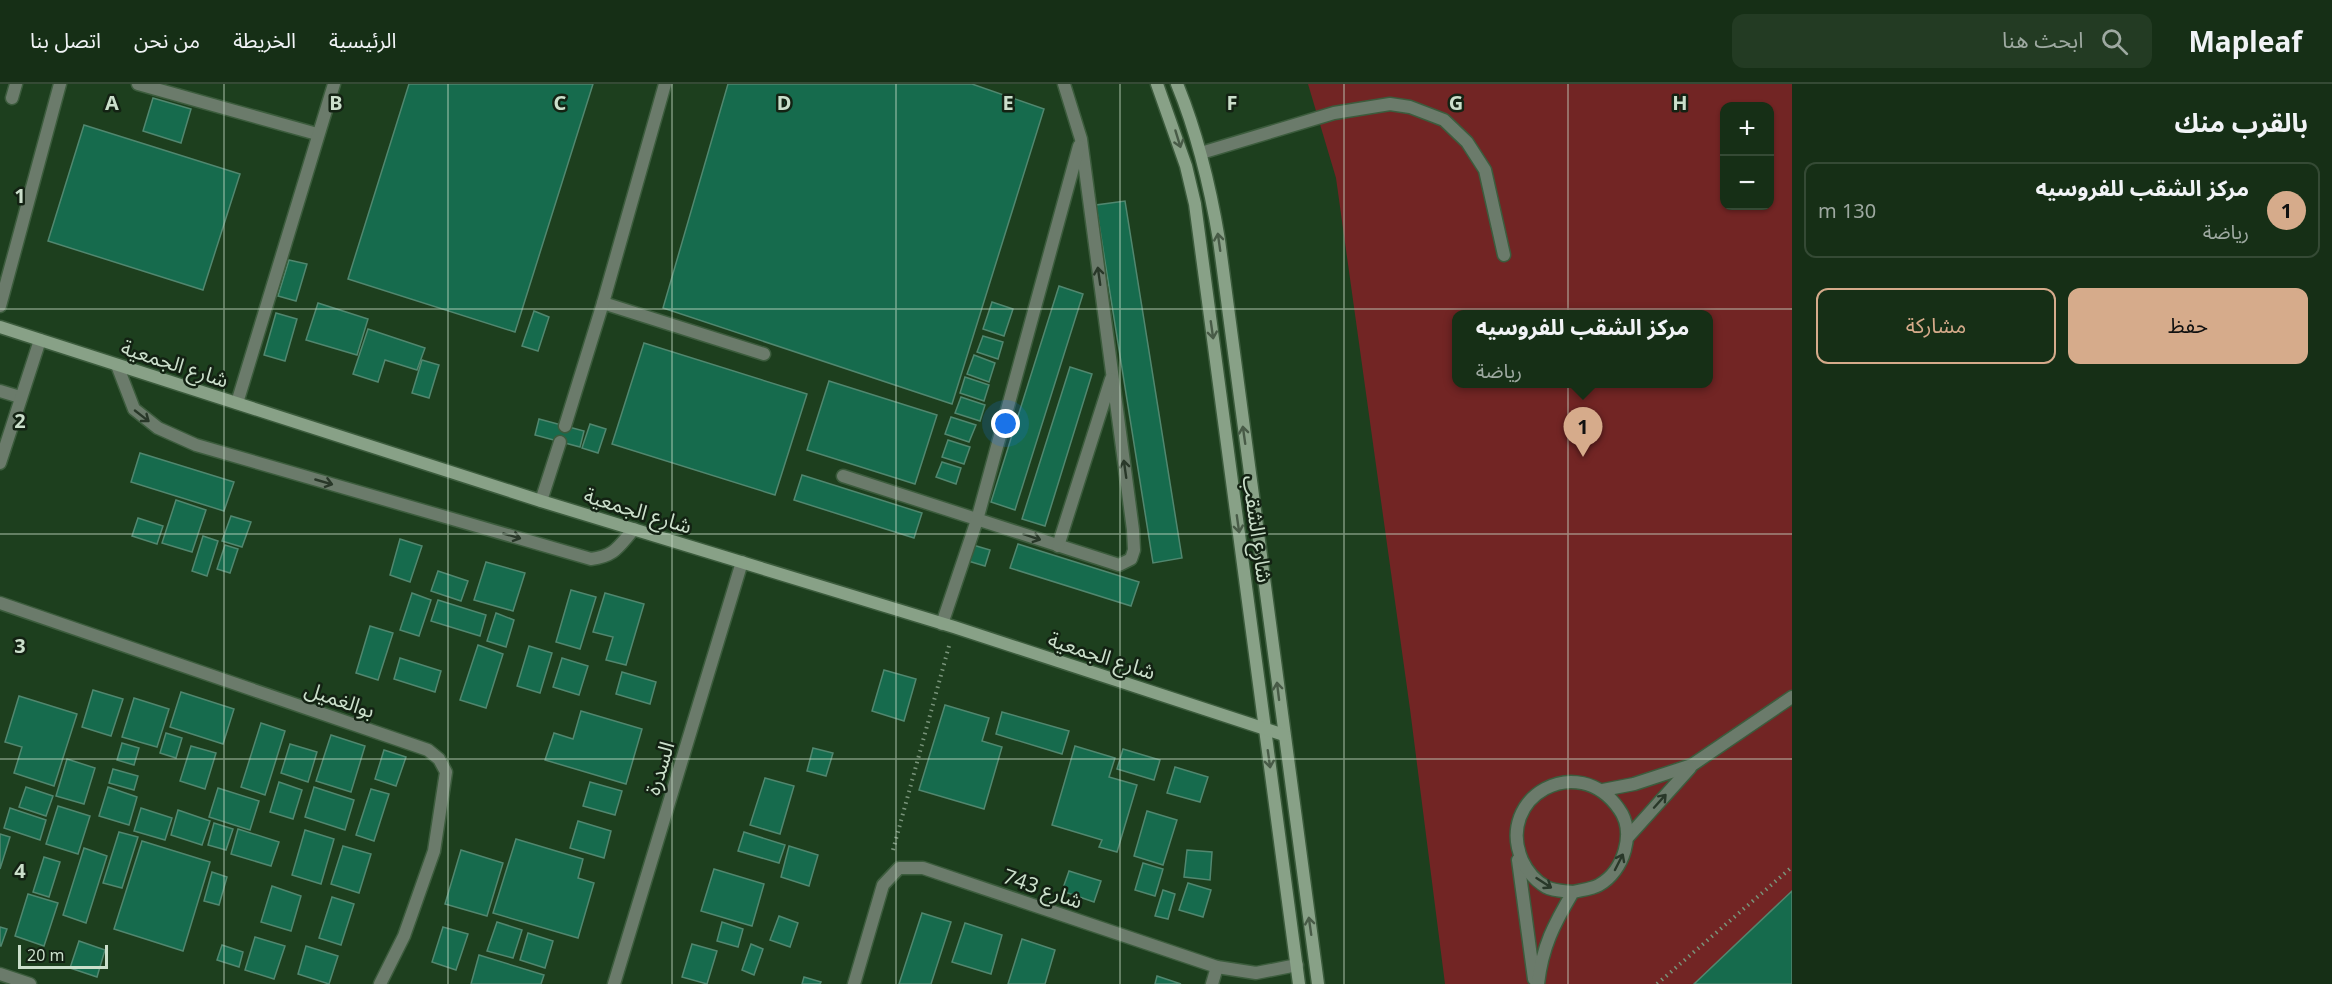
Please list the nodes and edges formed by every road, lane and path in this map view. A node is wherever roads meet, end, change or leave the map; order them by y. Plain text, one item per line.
1 (16, 84) edge
2 (60, 84) edge
3 (138, 84) edge
4 (334, 84) edge
5 (665, 84) edge
6 (1064, 84) edge
7 (1157, 84) edge
8 (1177, 84) edge
9 (12, 98) dead end
10 (317, 134) junction
11 (1081, 139) junction
12 (1201, 153) junction
13 (1504, 255) dead end
14 (603, 303) junction
15 (0, 306) edge
16 (0, 327) edge
17 (40, 340) junction
18 (765, 354) dead end
19 (117, 365) junction
20 (1112, 375) junction
21 (0, 391) edge
22 (20, 397) junction
23 (237, 403) junction
24 (565, 426) dead end
25 (560, 442) dead end
26 (0, 463) edge
27 (843, 476) dead end
28 (541, 501) junction
29 (976, 520) junction
30 (634, 529) junction
31 (1058, 546) junction
32 (1261, 558) junction
33 (1243, 560) junction
34 (742, 562) junction
35 (0, 603) edge
36 (948, 625) junction
37 (1792, 697) edge
38 (1265, 729) junction
39 (1284, 735) junction
40 (1692, 765) junction
41 (1603, 790) junction
42 (1628, 837) junction
43 (1517, 847) junction
44 (1792, 867) edge
45 (883, 885) junction
46 (1573, 892) junction
47 (1297, 965) junction
48 (1217, 967) junction
49 (0, 974) edge
50 (30, 984) edge
51 (380, 984) edge
52 (614, 984) edge
53 (854, 984) edge
54 (1212, 984) edge
55 (1299, 984) edge
56 (1318, 984) edge
57 (1536, 984) edge
58 (1657, 984) edge

1 - 9 street
2 - 15 street
3 - 10 street
4 - 10 street
5 - 14 street
6 - 11 street
7 -> 33 street, شارع الشقب
8 - 12 street, شارع الشقب
10 - 23 street
20 -> 11 street
11 - 29 street
12 - 13 street
32 -> 12 street, شارع الشقب
14 - 18 street
14 - 24 street
16 - 17 street, شارع الجمعية
17 - 19 street, شارع الجمعية
17 - 22 street
19 - 23 street, شارع الجمعية
19 -> 30 street
20 - 31 street
31 -> 20 street
21 - 22 street
22 - 26 street
23 - 28 street, شارع الجمعية
25 - 28 street
27 - 29 street
28 - 30 street, شارع الجمعية
29 -> 31 street
29 - 36 street
30 - 34 street, شارع الجمعية
32 - 33 street
39 -> 32 street, شارع الشقب
33 - 38 street, شارع الشقب
34 - 36 street, شارع الجمعية
34 - 52 street, السدرة
35 - 51 street, بوالغميل
36 - 38 street, شارع الجمعية
36 - 45 path
37 - 40 street
38 - 39 street, شارع الجمعية
38 -> 47 street, شارع الشقب
56 -> 39 street, شارع الشقب
40 - 41 street
42 -> 40 street
41 - 42 street
41 - 43 street
46 -> 42 street
43 -> 46 street
43 - 57 street
44 - 58 path
45 - 48 street, شارع 743
45 - 53 street
46 - 57 street
47 - 48 street, شارع 743
47 - 55 street, شارع الشقب
48 - 54 street
49 - 50 street

